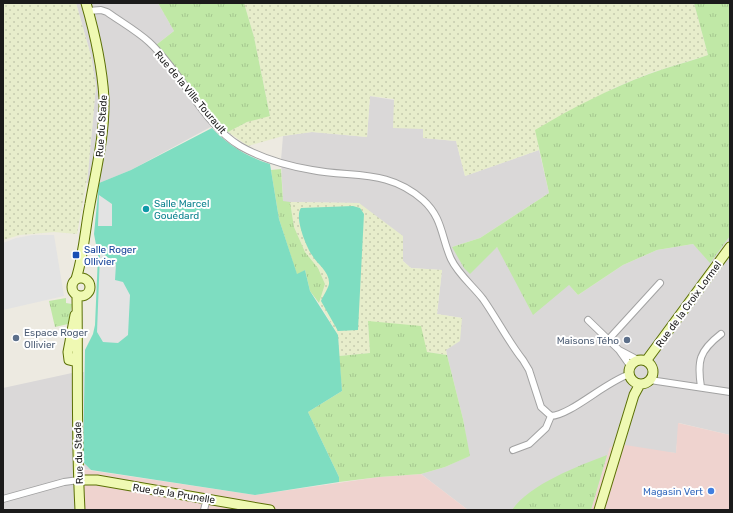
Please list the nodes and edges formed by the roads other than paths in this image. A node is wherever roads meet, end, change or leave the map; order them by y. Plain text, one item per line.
1 (87, 7) edge
2 (730, 247) edge
3 (81, 279) junction
4 (660, 283) dead end
5 (81, 295) junction
6 (77, 308) junction
7 (588, 320) dead end
8 (78, 323) junction
9 (721, 334) dead end
10 (608, 340) junction
11 (619, 350) junction
12 (73, 361) junction
13 (642, 361) junction
14 (630, 371) junction
15 (650, 380) junction
16 (640, 384) junction
17 (701, 387) junction
18 (730, 392) edge
19 (551, 416) junction
20 (513, 450) dead end
21 (79, 480) junction
22 (206, 498) junction
23 (3, 499) edge
24 (80, 510) edge
25 (204, 510) edge
26 (270, 510) edge
27 (599, 510) edge

1 - 3 main road, Rue du Stade
1 - 19 street, Rue de la Ville Tourault
2 - 13 main road, Rue de la Croix Lormel
3 - 5 main road, Rue du Stade
3 - 5 main road, Rue du Stade
4 - 10 street
5 - 6 main road, Rue du Stade
5 - 8 main road, Rue du Stade
6 - 8 main road, Rue du Stade
6 - 12 main road
7 - 10 street
8 - 12 main road, Rue du Stade
9 - 17 street
10 - 11 street
11 - 13 street
11 - 14 street
12 - 21 main road, Rue du Stade
13 - 14 main road
13 - 15 main road
14 - 16 main road
14 - 19 street
15 - 16 main road
15 - 17 street
16 - 27 main road
17 - 18 street
19 - 20 street
21 - 22 main road, Rue de la Prunelle
21 - 23 street
21 - 24 main road, Rue du Stade
22 - 25 street
22 - 26 main road, Rue de la Prunelle

